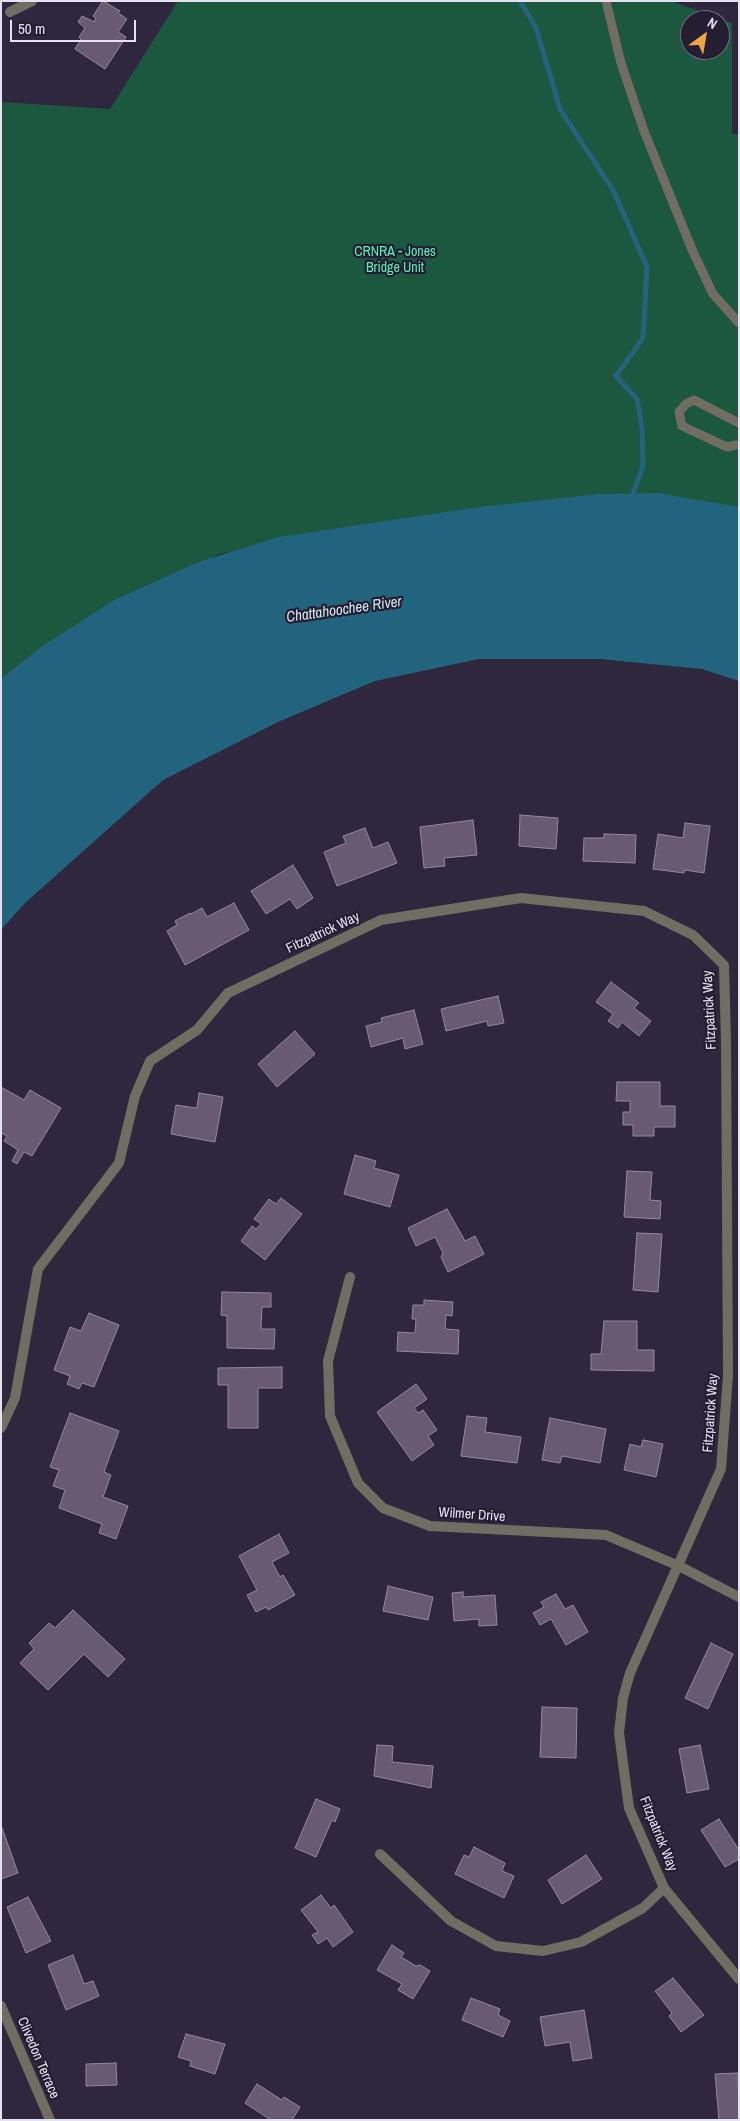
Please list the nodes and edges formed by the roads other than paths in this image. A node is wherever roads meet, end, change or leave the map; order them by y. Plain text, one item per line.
1 (32, 1) edge
2 (606, 1) edge
3 (10, 12) dead end
4 (739, 323) edge
5 (739, 423) edge
6 (736, 446) edge
7 (350, 1277) dead end
8 (1, 1428) edge
9 (679, 1566) junction
10 (739, 1597) edge
11 (380, 1854) dead end
12 (664, 1888) junction
13 (739, 1979) edge
14 (1, 2006) edge
15 (50, 2120) edge

1 - 3 street
2 - 4 lane
5 - 6 lane
7 - 9 street, Wilmer Drive
8 - 9 street, Fitzpatrick Way
9 - 10 street, Wilmer Drive
9 - 12 street, Fitzpatrick Way
11 - 12 street
12 - 13 street, Fitzpatrick Way
14 - 15 street, Clivedon Terrace

